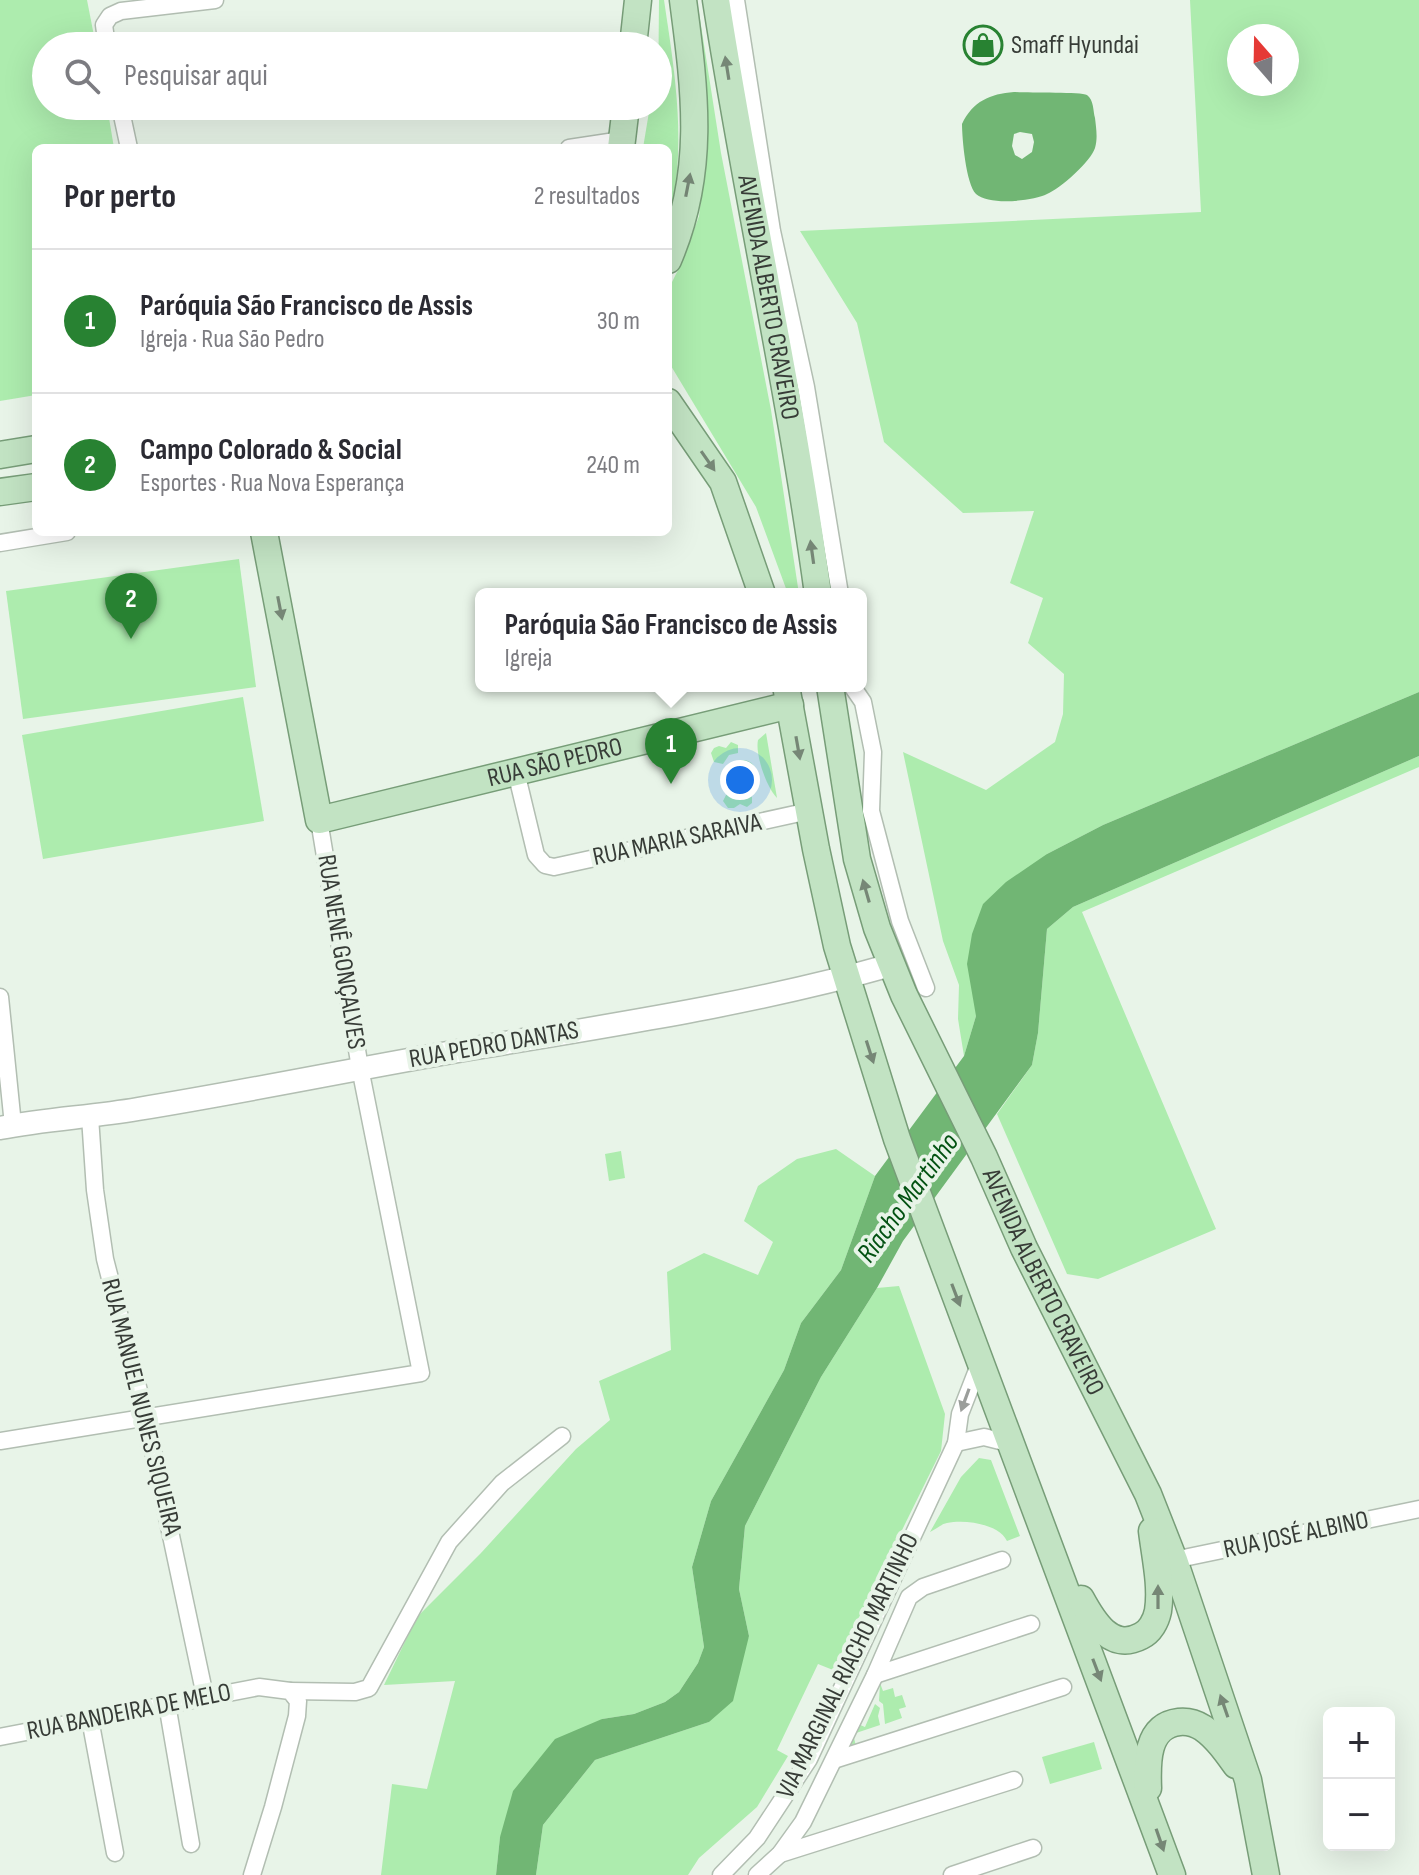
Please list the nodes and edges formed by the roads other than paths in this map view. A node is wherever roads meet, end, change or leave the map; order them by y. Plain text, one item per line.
1 (215, 0) edge
2 (638, 0) edge
3 (683, 0) edge
4 (716, 0) edge
5 (736, 0) edge
6 (104, 32) edge
7 (635, 32) edge
8 (123, 120) edge
9 (624, 120) edge
10 (128, 144) edge
11 (620, 144) edge
12 (672, 248) edge
13 (672, 408) edge
14 (32, 450) edge
15 (0, 455) edge
16 (32, 488) edge
17 (0, 492) edge
18 (43, 536) edge
19 (265, 536) edge
20 (0, 543) edge
21 (760, 588) edge
22 (817, 588) edge
23 (839, 588) edge
24 (831, 692) edge
25 (856, 692) edge
26 (788, 696) edge
27 (516, 772) junction
28 (809, 811) junction
29 (319, 820) junction
30 (891, 965) junction
31 (845, 978) junction
32 (926, 988) dead end
33 (0, 997) edge
34 (360, 1068) junction
35 (90, 1117) junction
36 (7, 1126) edge
37 (981, 1359) junction
38 (146, 1418) junction
39 (562, 1436) dead end
40 (0, 1441) edge
41 (956, 1443) junction
42 (1012, 1444) junction
43 (1148, 1494) junction
44 (1419, 1509) edge
45 (1049, 1544) junction
46 (1002, 1560) dead end
47 (1174, 1560) junction
48 (1031, 1624) dead end
49 (875, 1675) junction
50 (1063, 1687) dead end
51 (290, 1691) junction
52 (205, 1696) junction
53 (834, 1701) junction
54 (167, 1704) junction
55 (858, 1710) junction
56 (90, 1719) junction
57 (0, 1737) edge
58 (834, 1760) junction
59 (1014, 1780) dead end
60 (1248, 1780) junction
61 (1148, 1806) junction
62 (191, 1844) dead end
63 (1033, 1848) dead end
64 (115, 1853) dead end
65 (780, 1854) junction
66 (252, 1875) edge
67 (721, 1875) edge
68 (757, 1875) edge
69 (952, 1875) edge
70 (1172, 1875) edge
71 (1266, 1875) edge

1 - 6 street
2 - 7 main road
12 -> 3 main road
22 -> 4 main road, AVENIDA ALBERTO CRAVEIRO
5 - 23 street
8 - 10 street
9 - 11 main road
13 -> 21 main road
14 - 15 main road
16 - 17 main road
18 - 20 street
19 -> 29 main road, RUA NENÊ GONÇALVES
30 -> 24 main road, AVENIDA ALBERTO CRAVEIRO
25 - 32 street
26 - 27 main road, RUA SÃO PEDRO
26 -> 28 main road
27 - 28 street, RUA MARIA SARAIVA
27 - 29 main road, RUA SÃO PEDRO
28 - 31 main road
29 - 34 street, RUA NENÊ GONÇALVES
30 - 31 main road, RUA PEDRO DANTAS
30 - 43 main road, AVENIDA ALBERTO CRAVEIRO
31 - 34 main road, RUA PEDRO DANTAS
31 -> 37 main road
33 - 36 street
34 - 35 main road, RUA PEDRO DANTAS
34 - 38 street, RUA NENÊ GONÇALVES
35 - 36 main road, RUA PEDRO DANTAS
35 - 38 street, RUA MANUEL NUNES SIQUEIRA
37 -> 41 street, VIA MARGINAL RIACHO MARTINHO
37 - 42 main road
38 - 40 street
38 - 52 street, RUA MANUEL NUNES SIQUEIRA
39 - 51 street, RUA BANDEIRA DE MELO
41 - 42 street
41 - 53 street, VIA MARGINAL RIACHO MARTINHO
42 - 45 main road
45 -> 43 main road
43 - 47 main road, AVENIDA ALBERTO CRAVEIRO
44 - 47 street, RUA JOSÉ ALBINO
45 -> 61 main road
46 - 49 street
60 -> 47 main road, AVENIDA ALBERTO CRAVEIRO
48 - 49 street
49 - 55 street
50 - 58 street
51 - 52 street, RUA BANDEIRA DE MELO
51 - 66 street
52 - 54 street, RUA BANDEIRA DE MELO
53 - 55 street
53 - 67 street, VIA MARGINAL RIACHO MARTINHO
54 - 56 street, RUA BANDEIRA DE MELO
54 - 62 street
55 - 58 street
56 - 57 street, RUA BANDEIRA DE MELO
56 - 64 street
58 - 65 street
59 - 65 street
60 - 61 main road
60 - 71 main road, AVENIDA ALBERTO CRAVEIRO
61 -> 70 main road
63 - 69 street
65 - 68 street

